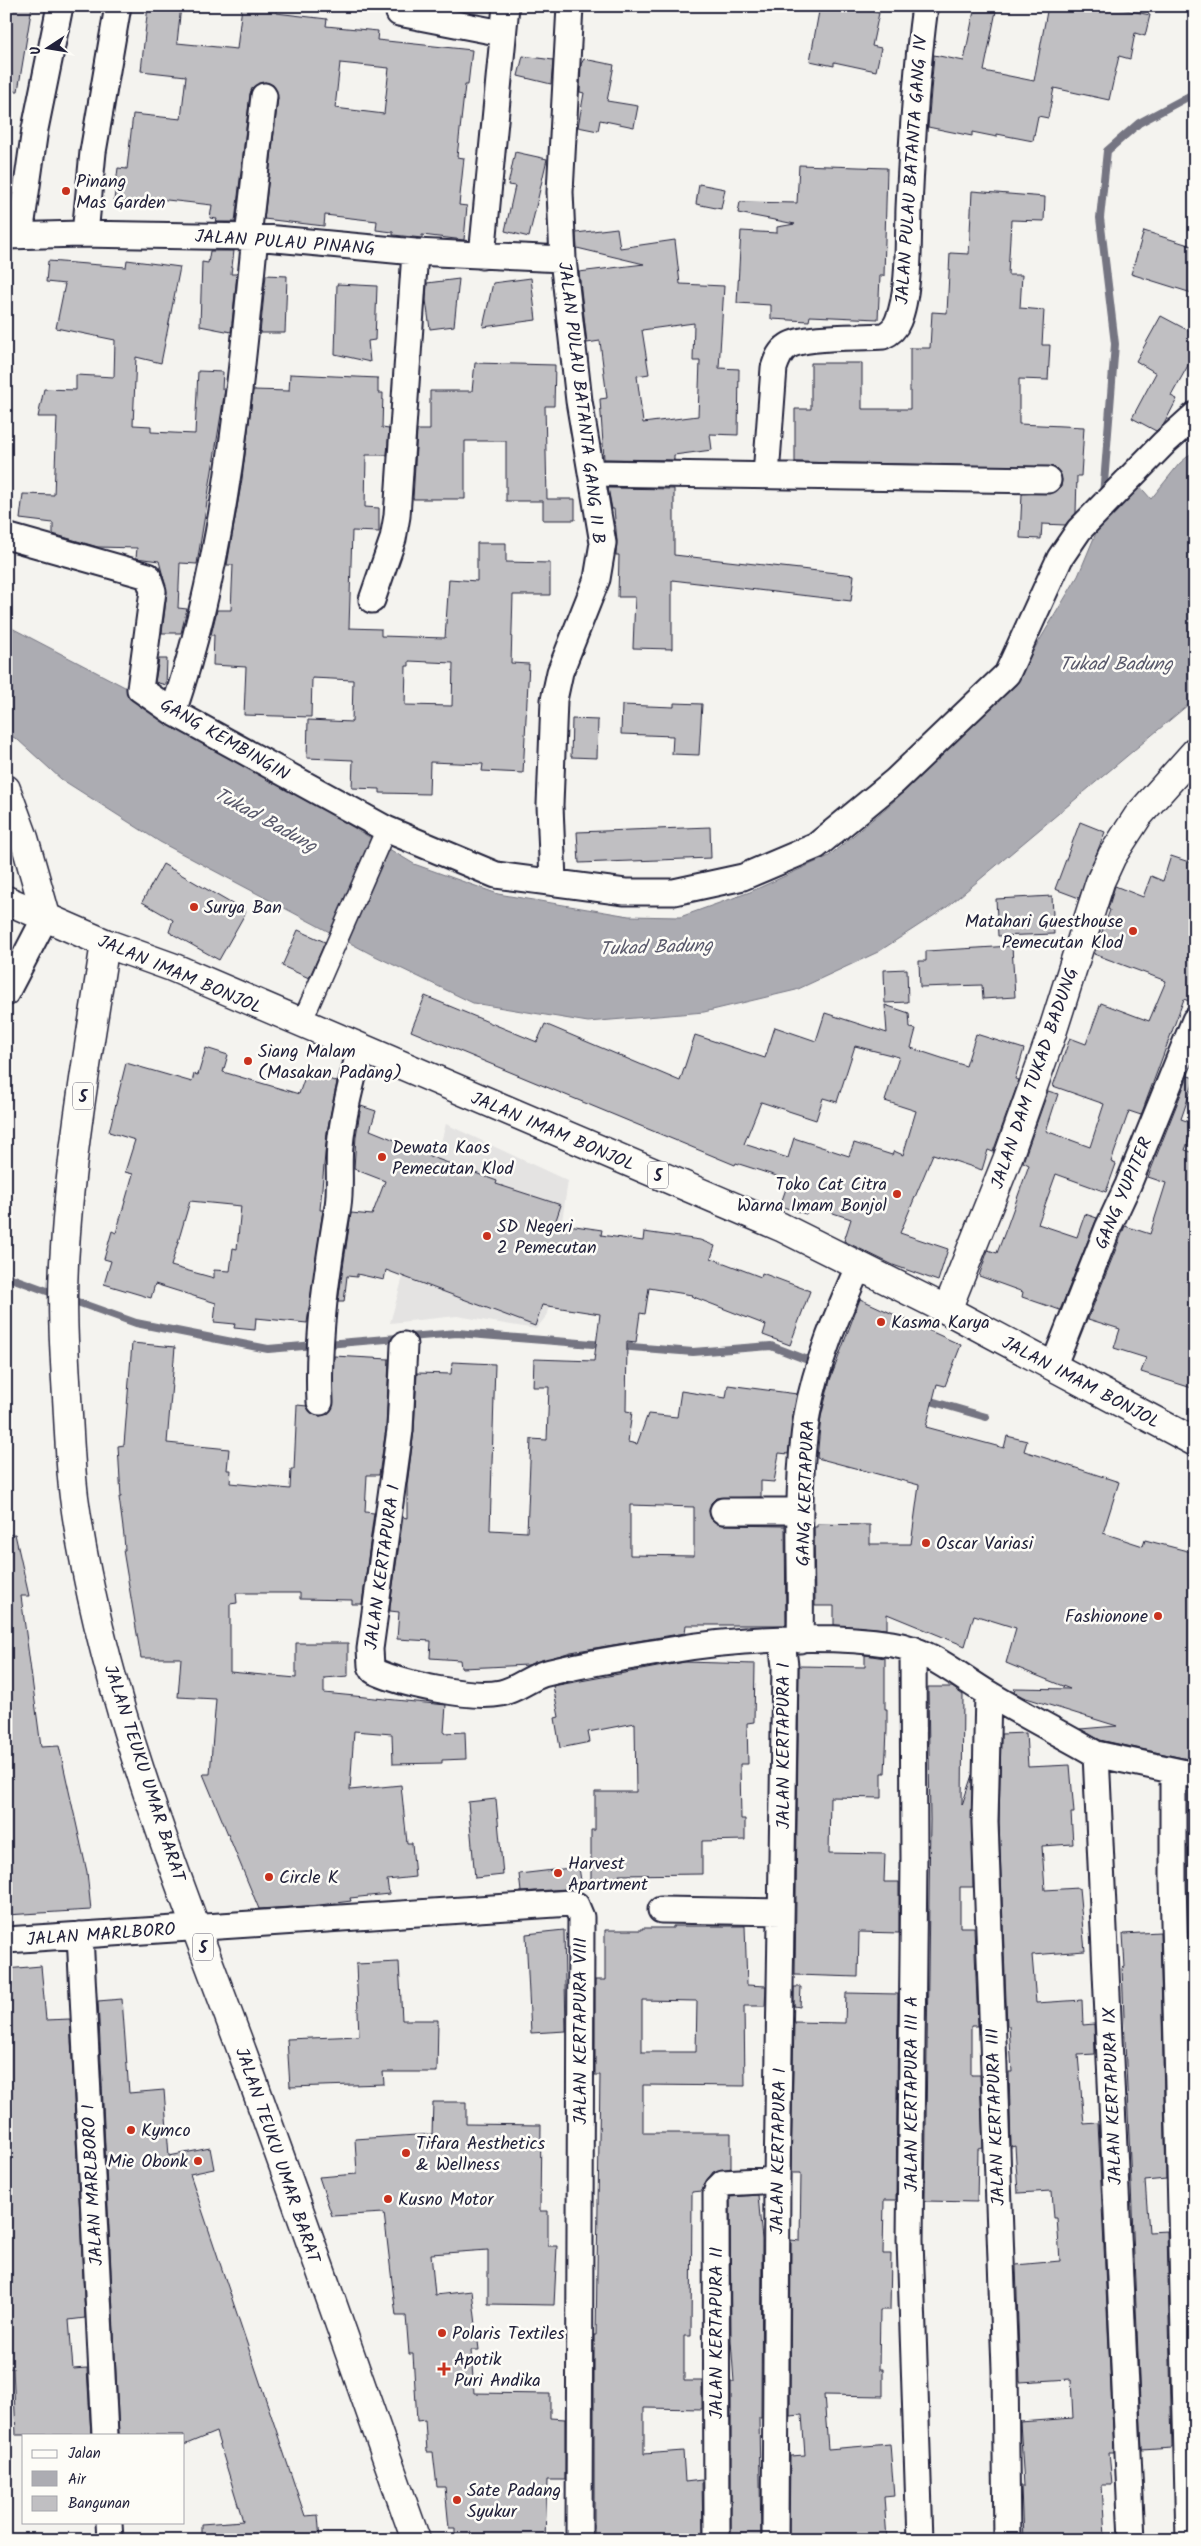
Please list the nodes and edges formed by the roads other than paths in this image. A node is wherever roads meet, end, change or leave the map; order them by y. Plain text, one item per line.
1 (60, 6) edge
2 (118, 6) edge
3 (506, 6) edge
4 (570, 6) edge
5 (925, 6) edge
6 (399, 13) dead end
7 (502, 33) junction
8 (264, 96) dead end
9 (85, 234) junction
10 (13, 236) edge
11 (251, 237) junction
12 (415, 252) junction
13 (482, 256) junction
14 (563, 258) junction
15 (1195, 415) edge
16 (591, 473) junction
17 (766, 475) junction
18 (1048, 480) dead end
19 (6, 536) edge
20 (372, 600) dead end
21 (173, 712) junction
22 (1195, 752) edge
23 (6, 788) edge
24 (385, 832) junction
25 (553, 882) junction
26 (6, 900) edge
27 (46, 916) junction
28 (105, 942) junction
29 (6, 993) edge
30 (300, 1024) junction
31 (1194, 1024) edge
32 (360, 1049) junction
33 (859, 1264) junction
34 (947, 1310) junction
35 (404, 1345) dead end
36 (1053, 1367) junction
37 (320, 1402) dead end
38 (1195, 1442) edge
39 (723, 1511) dead end
40 (800, 1511) junction
41 (791, 1640) junction
42 (913, 1649) junction
43 (988, 1694) junction
44 (1096, 1754) junction
45 (1184, 1773) edge
46 (661, 1910) dead end
47 (781, 1912) junction
48 (196, 1928) junction
49 (80, 1935) junction
50 (6, 1940) edge
51 (777, 2180) junction
52 (105, 2434) edge
53 (109, 2524) edge
54 (110, 2540) edge
55 (416, 2540) edge
56 (579, 2540) edge
57 (717, 2540) edge
58 (776, 2540) edge
59 (920, 2540) edge
60 (1007, 2540) edge
61 (1132, 2540) edge
62 (1189, 2540) edge

1 - 10 street
2 - 9 street
3 - 7 street
4 - 14 street, JALAN PULAU BATANTA GANG II B
5 - 17 street, JALAN PULAU BATANTA GANG IV
6 - 7 street
7 - 13 street
8 - 11 street
9 - 10 street, JALAN PULAU PINANG
9 - 11 street, JALAN PULAU PINANG
11 - 12 street, JALAN PULAU PINANG
11 - 21 street
12 - 13 street, JALAN PULAU PINANG
12 - 20 street
13 - 14 street, JALAN PULAU PINANG
14 - 16 street, JALAN PULAU BATANTA GANG II B
15 - 25 street, GANG KEMBINGIN
16 - 17 street
16 - 25 street, JALAN PULAU BATANTA GANG II B
17 - 18 street
19 - 21 street, GANG KEMBINGIN
21 - 24 street, GANG KEMBINGIN
22 - 34 main road, JALAN DAM TUKAD BADUNG
23 - 27 main road
24 - 25 street, GANG KEMBINGIN
24 - 30 street
26 - 27 main road, JALAN IMAM BONJOL
27 - 28 main road, JALAN IMAM BONJOL
27 - 29 street
28 - 30 main road, JALAN IMAM BONJOL / 5
28 - 48 main road, JALAN TEUKU UMAR BARAT / 5
30 - 32 main road, JALAN IMAM BONJOL / 5
31 - 36 street, GANG YUPITER
32 - 33 main road, JALAN IMAM BONJOL / 5
32 - 37 street
33 - 34 main road, JALAN IMAM BONJOL / 5
33 - 40 street, GANG KERTAPURA
34 - 36 main road, JALAN IMAM BONJOL / 5
35 - 41 street, JALAN KERTAPURA I
36 - 38 main road, JALAN IMAM BONJOL / 5
39 - 40 street
40 - 41 street, GANG KERTAPURA
41 - 42 street
41 - 47 street, JALAN KERTAPURA I
42 - 43 street
42 - 59 street, JALAN KERTAPURA III A
43 - 44 street
43 - 60 street, JALAN KERTAPURA III
44 - 45 street
44 - 61 street, JALAN KERTAPURA IX
45 - 62 street
46 - 47 street
47 - 51 street, JALAN KERTAPURA I
48 - 49 street, JALAN MARLBORO
48 - 55 main road, JALAN TEUKU UMAR BARAT / 5
48 - 56 street, JALAN KERTAPURA VIII
49 - 50 street, JALAN MARLBORO
49 - 52 street, JALAN MARLBORO I
51 - 57 street, JALAN KERTAPURA II
51 - 58 street, JALAN KERTAPURA I
53 - 54 street

